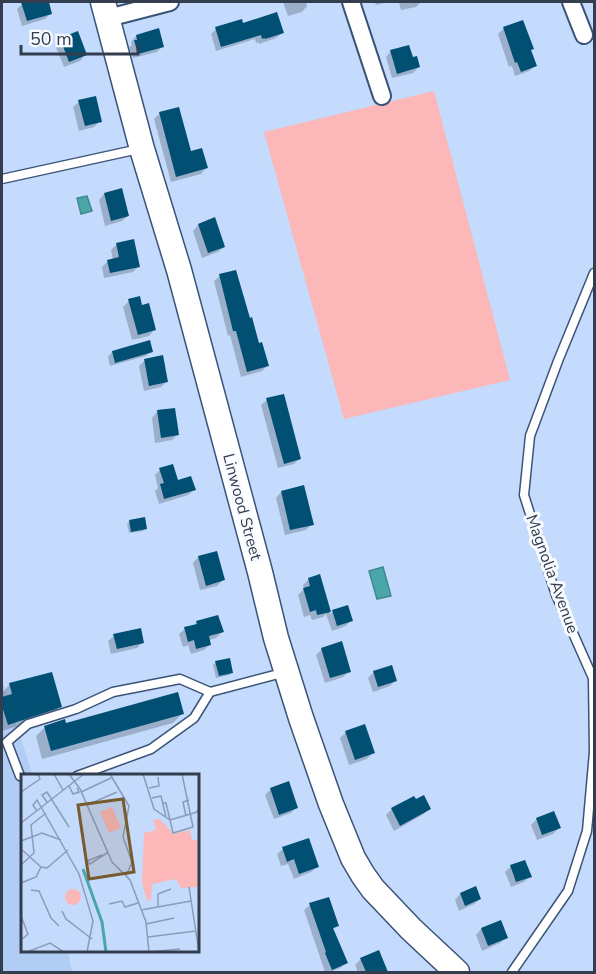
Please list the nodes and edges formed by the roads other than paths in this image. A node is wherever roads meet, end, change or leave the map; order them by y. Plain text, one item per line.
1 (170, 2) edge
2 (351, 2) edge
3 (571, 2) edge
4 (106, 10) edge
5 (589, 36) edge
6 (382, 96) dead end
7 (142, 149) junction
8 (2, 180) edge
9 (594, 273) edge
10 (286, 672) junction
11 (210, 692) junction
12 (82, 774) edge
13 (21, 776) edge
14 (457, 972) edge
15 (512, 972) edge

1 - 4 street
2 - 6 street
3 - 5 street
4 - 7 street, Linwood Street
7 - 8 lane
7 - 10 street, Linwood Street
9 - 15 lane, Magnolia Avenue
10 - 11 lane
10 - 14 street, Linwood Street
11 - 12 lane
11 - 13 lane

